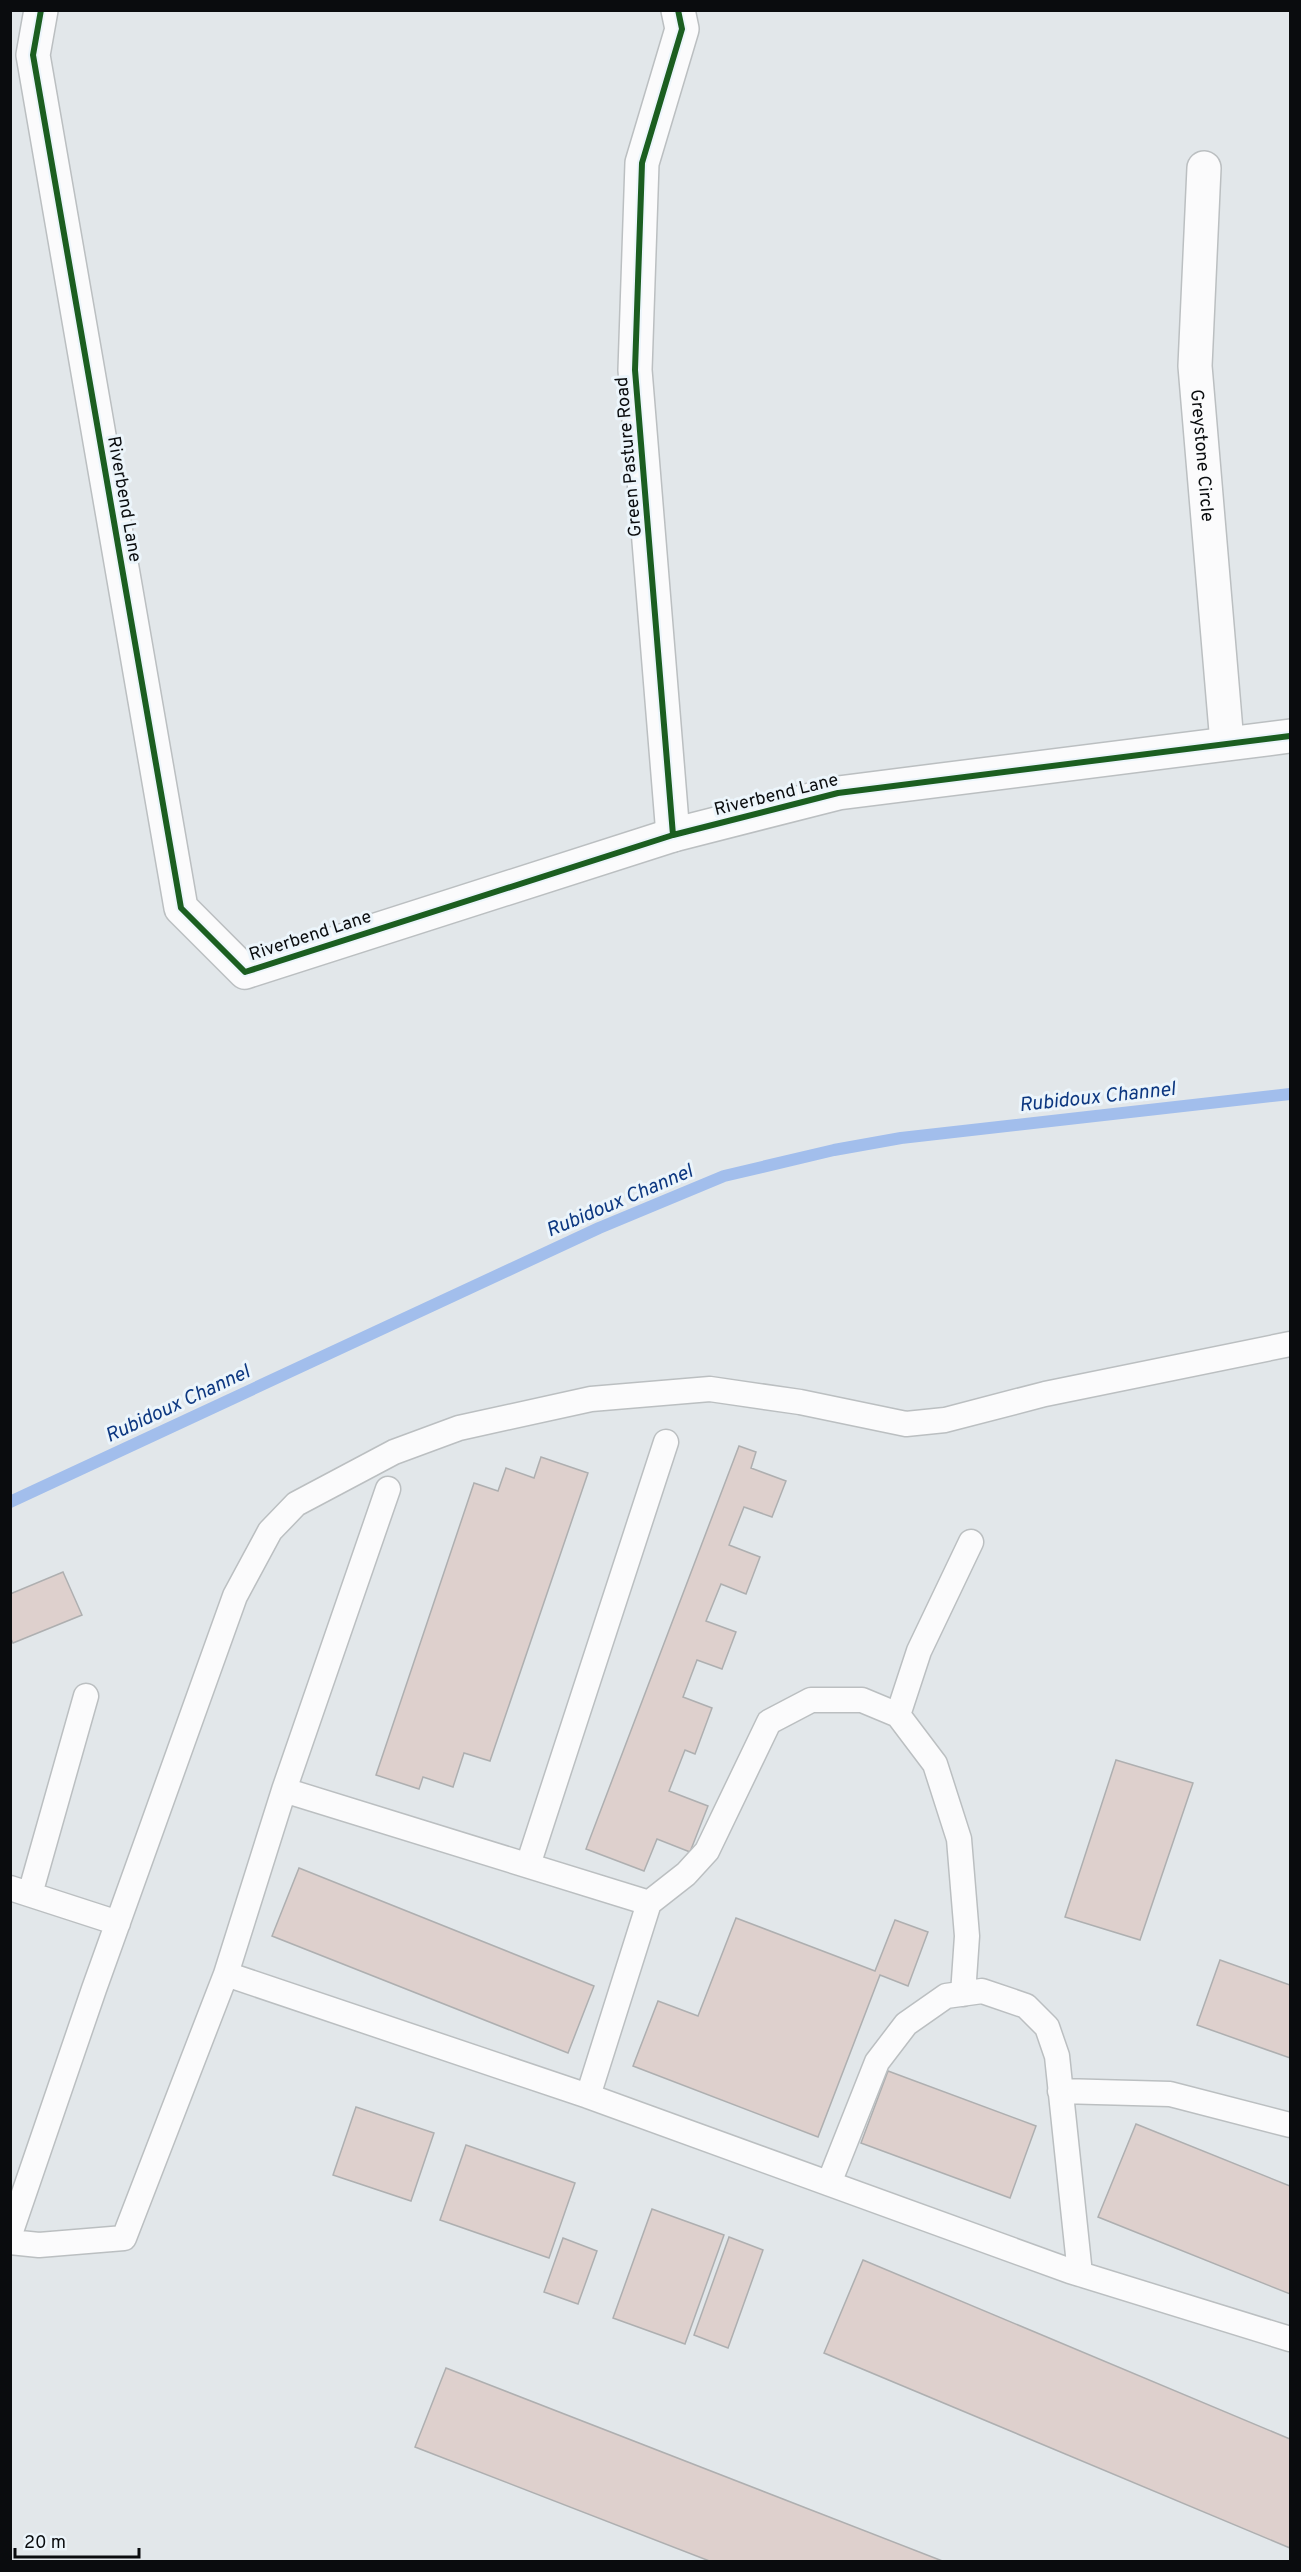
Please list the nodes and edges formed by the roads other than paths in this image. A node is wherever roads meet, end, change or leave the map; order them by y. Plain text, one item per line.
1 (41, 10) edge
2 (678, 10) edge
3 (1204, 168) dead end
4 (1290, 736) edge
5 (1227, 742) junction
6 (673, 835) junction
7 (1290, 1344) edge
8 (666, 1442) dead end
9 (388, 1489) dead end
10 (970, 1542) dead end
11 (87, 1696) dead end
12 (898, 1715) junction
13 (284, 1790) junction
14 (528, 1865) junction
15 (20, 1891) edge
16 (649, 1903) junction
17 (118, 1923) junction
18 (226, 1974) junction
19 (963, 1994) junction
20 (1060, 2091) junction
21 (588, 2096) junction
22 (1290, 2125) edge
23 (829, 2183) junction
24 (10, 2235) edge
25 (10, 2242) edge
26 (1080, 2274) junction
27 (1290, 2339) edge

1 - 6 street, Riverbend Lane
2 - 6 street, Green Pasture Road
3 - 5 street, Greystone Circle
4 - 5 street, Riverbend Lane
5 - 6 street, Riverbend Lane
7 - 17 lane
8 - 14 lane
9 - 13 lane
10 - 12 lane
11 - 15 lane
12 - 16 lane
12 - 19 lane
13 - 14 lane
13 - 18 lane
14 - 16 lane
15 - 17 lane
16 - 21 lane
17 - 24 lane
18 - 21 lane
18 - 25 lane
19 - 20 lane
19 - 23 lane
20 - 22 lane
20 - 26 lane
21 - 23 lane
23 - 26 lane
26 - 27 lane

